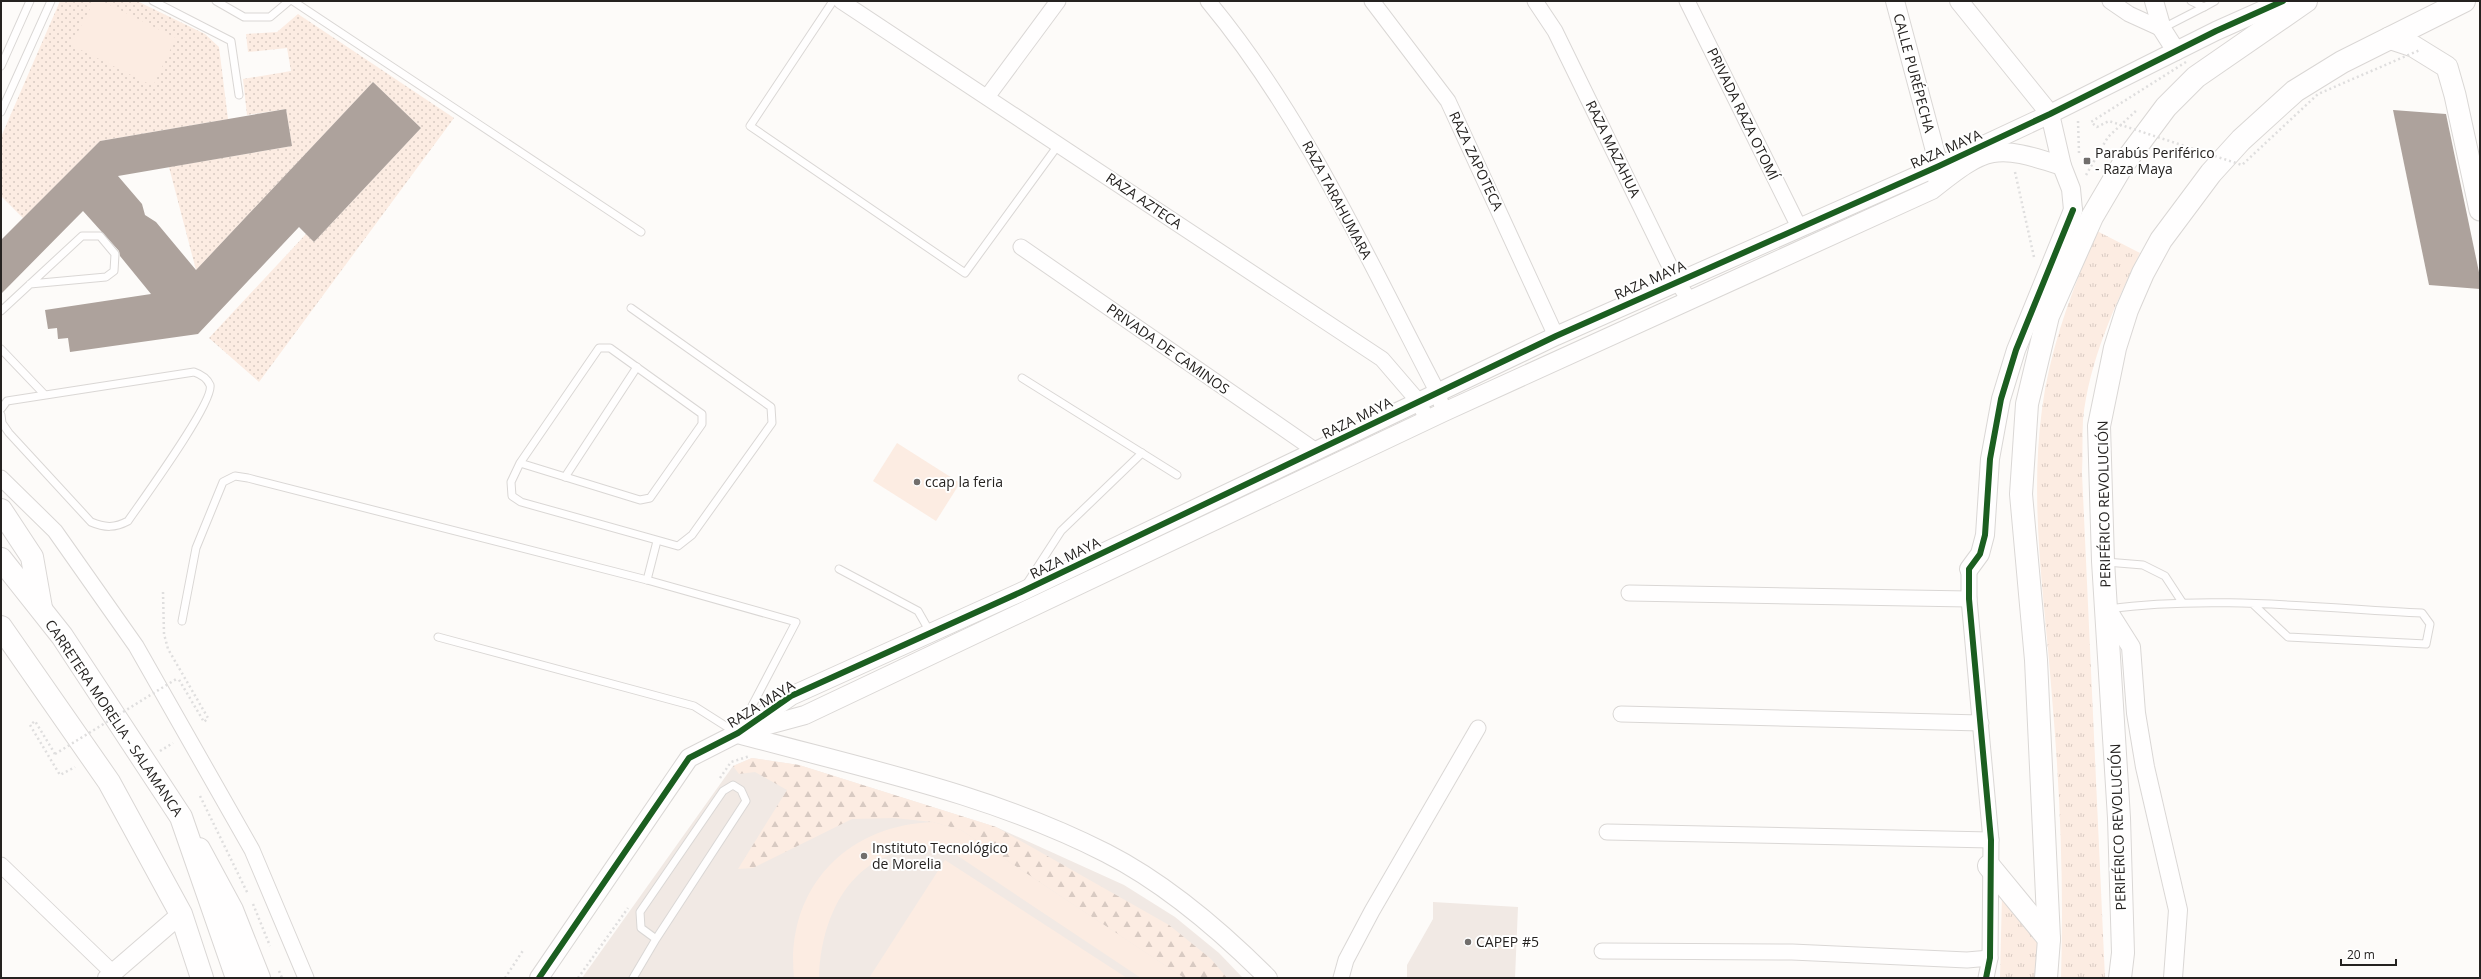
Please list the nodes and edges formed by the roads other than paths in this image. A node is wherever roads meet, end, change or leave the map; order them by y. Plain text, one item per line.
1 (30, 1) edge
2 (50, 1) edge
3 (153, 1) edge
4 (216, 1) edge
5 (289, 1) edge
6 (293, 1) edge
7 (833, 1) edge
8 (841, 1) edge
9 (1058, 1) edge
10 (1208, 1) edge
11 (1372, 1) edge
12 (1535, 1) edge
13 (1687, 1) edge
14 (1895, 1) edge
15 (1959, 1) edge
16 (2110, 1) edge
17 (2154, 1) edge
18 (2191, 1) edge
19 (2215, 1) edge
20 (2283, 1) edge
21 (2306, 1) edge
22 (2464, 1) edge
23 (2204, 7) junction
24 (2162, 29) junction
25 (2388, 38) junction
26 (2181, 57) junction
27 (1, 66) edge
28 (239, 95) dead end
29 (987, 97) junction
30 (1, 112) edge
31 (2050, 114) junction
32 (1059, 144) junction
33 (1939, 166) junction
34 (2062, 166) junction
35 (1932, 190) junction
36 (2073, 210) junction
37 (2480, 210) edge
38 (1799, 226) junction
39 (641, 232) dead end
40 (1021, 247) dead end
41 (1677, 281) junction
42 (30, 284) junction
43 (1689, 300) junction
44 (631, 308) dead end
45 (1, 311) edge
46 (2048, 316) junction
47 (1556, 336) junction
48 (1, 349) edge
49 (637, 367) junction
50 (1022, 378) dead end
51 (1437, 392) junction
52 (44, 394) junction
53 (1419, 402) junction
54 (1, 409) edge
55 (1444, 412) junction
56 (1, 415) edge
57 (1427, 420) junction
58 (1316, 451) junction
59 (1142, 453) junction
60 (520, 463) junction
61 (1177, 475) dead end
62 (565, 477) junction
63 (1, 478) edge
64 (1, 510) edge
65 (657, 541) junction
66 (1, 559) edge
67 (2103, 561) junction
68 (839, 569) dead end
69 (1970, 569) joint
70 (647, 580) junction
71 (1629, 593) dead end
72 (1969, 599) junction
73 (1024, 600) junction
74 (2182, 602) junction
75 (2254, 605) junction
76 (2107, 609) junction
77 (42, 611) junction
78 (182, 622) dead end
79 (1, 627) edge
80 (931, 634) junction
81 (438, 637) dead end
82 (1621, 714) dead end
83 (1981, 723) junction
84 (1478, 728) dead end
85 (738, 733) junction
86 (181, 817) junction
87 (1607, 832) dead end
88 (1990, 840) junction
89 (1, 865) edge
90 (1989, 866) junction
91 (181, 914) junction
92 (656, 939) junction
93 (2049, 939) junction
94 (1602, 951) dead end
95 (1990, 958) junction
96 (110, 976) edge
97 (542, 977) edge
98 (202, 978) edge
99 (237, 978) edge
100 (259, 978) edge
101 (306, 978) edge
102 (633, 978) edge
103 (1268, 978) edge
104 (1341, 978) edge
105 (1986, 978) edge
106 (2046, 978) edge
107 (2120, 978) edge
108 (2173, 978) edge

1 - 27 lane
2 - 30 lane
3 - 28 lane
4 - 5 lane
6 - 39 lane
7 - 32 lane
8 - 29 street, RAZA AZTECA
9 - 29 street
10 - 51 street, RAZA TARAHUMARA
11 - 47 street, RAZA ZAPOTECA
12 - 41 street, RAZA MAZAHUA
13 - 38 street, PRIVADA RAZA OTOMÍ
14 - 33 street, CALLE PURÉPECHA
15 - 31 street
16 - 24 street
17 - 24 street
18 - 23 lane
19 - 23 lane
20 - 26 street, RAZA MAYA
21 - 46 main road
22 - 25 main road, PERIFÉRICO REVOLUCIÓN
23 - 24 lane
24 - 26 street
25 - 37 main road
25 - 67 main road, PERIFÉRICO REVOLUCIÓN
26 - 31 street, RAZA MAYA
29 - 32 street, RAZA AZTECA
31 - 33 street, RAZA MAYA
31 - 34 street
32 - 53 street, RAZA AZTECA
33 - 35 street
33 - 38 street, RAZA MAYA
34 - 35 street, RAZA MAYA
34 - 36 street
35 - 43 street, RAZA MAYA
36 - 46 street
36 - 69 street
38 - 41 street, RAZA MAYA
40 - 58 street, PRIVADA DE CAMINOS
41 - 43 street, RAZA MAZAHUA
41 - 47 street, RAZA MAYA
42 - 42 lane
42 - 45 lane
43 - 55 street, RAZA MAYA
44 - 65 lane
46 - 93 main road
47 - 51 street, RAZA MAYA
48 - 52 lane
49 - 60 lane
49 - 62 lane
49 - 62 lane
50 - 59 lane
51 - 53 street, RAZA MAYA
51 - 55 street, RAZA TARAHUMARA
52 - 54 lane
52 - 56 lane
53 - 57 street, RAZA AZTECA
53 - 58 street, RAZA MAYA
55 - 57 street, RAZA MAYA
57 - 73 street, RAZA MAYA
58 - 73 street, RAZA MAYA
59 - 61 lane
59 - 73 lane
60 - 62 lane
60 - 65 lane
63 - 101 street
64 - 77 main road
65 - 70 lane
66 - 77 main road, CARRETERA MORELIA - SALAMANCA
67 - 74 lane
67 - 76 main road, PERIFÉRICO REVOLUCIÓN
68 - 80 lane
69 - 72 street
70 - 78 lane
70 - 85 lane
71 - 72 street
72 - 83 street
73 - 80 street, RAZA MAYA
73 - 85 street, RAZA MAYA
74 - 75 lane
74 - 76 lane
75 - 75 lane
76 - 107 main road, PERIFÉRICO REVOLUCIÓN
76 - 108 street
77 - 86 main road, CARRETERA MORELIA - SALAMANCA
79 - 91 main road
80 - 85 street, RAZA MAYA
81 - 85 lane
82 - 83 street
83 - 88 street
84 - 104 street
85 - 97 street, RAZA MAYA
85 - 103 street
86 - 99 main road, CARRETERA MORELIA - SALAMANCA
86 - 100 main road
87 - 88 street
88 - 90 street
89 - 96 street
90 - 93 main road
90 - 95 street
91 - 96 street
91 - 98 main road
92 - 92 lane
92 - 102 lane
93 - 106 main road
94 - 95 street
95 - 105 street

